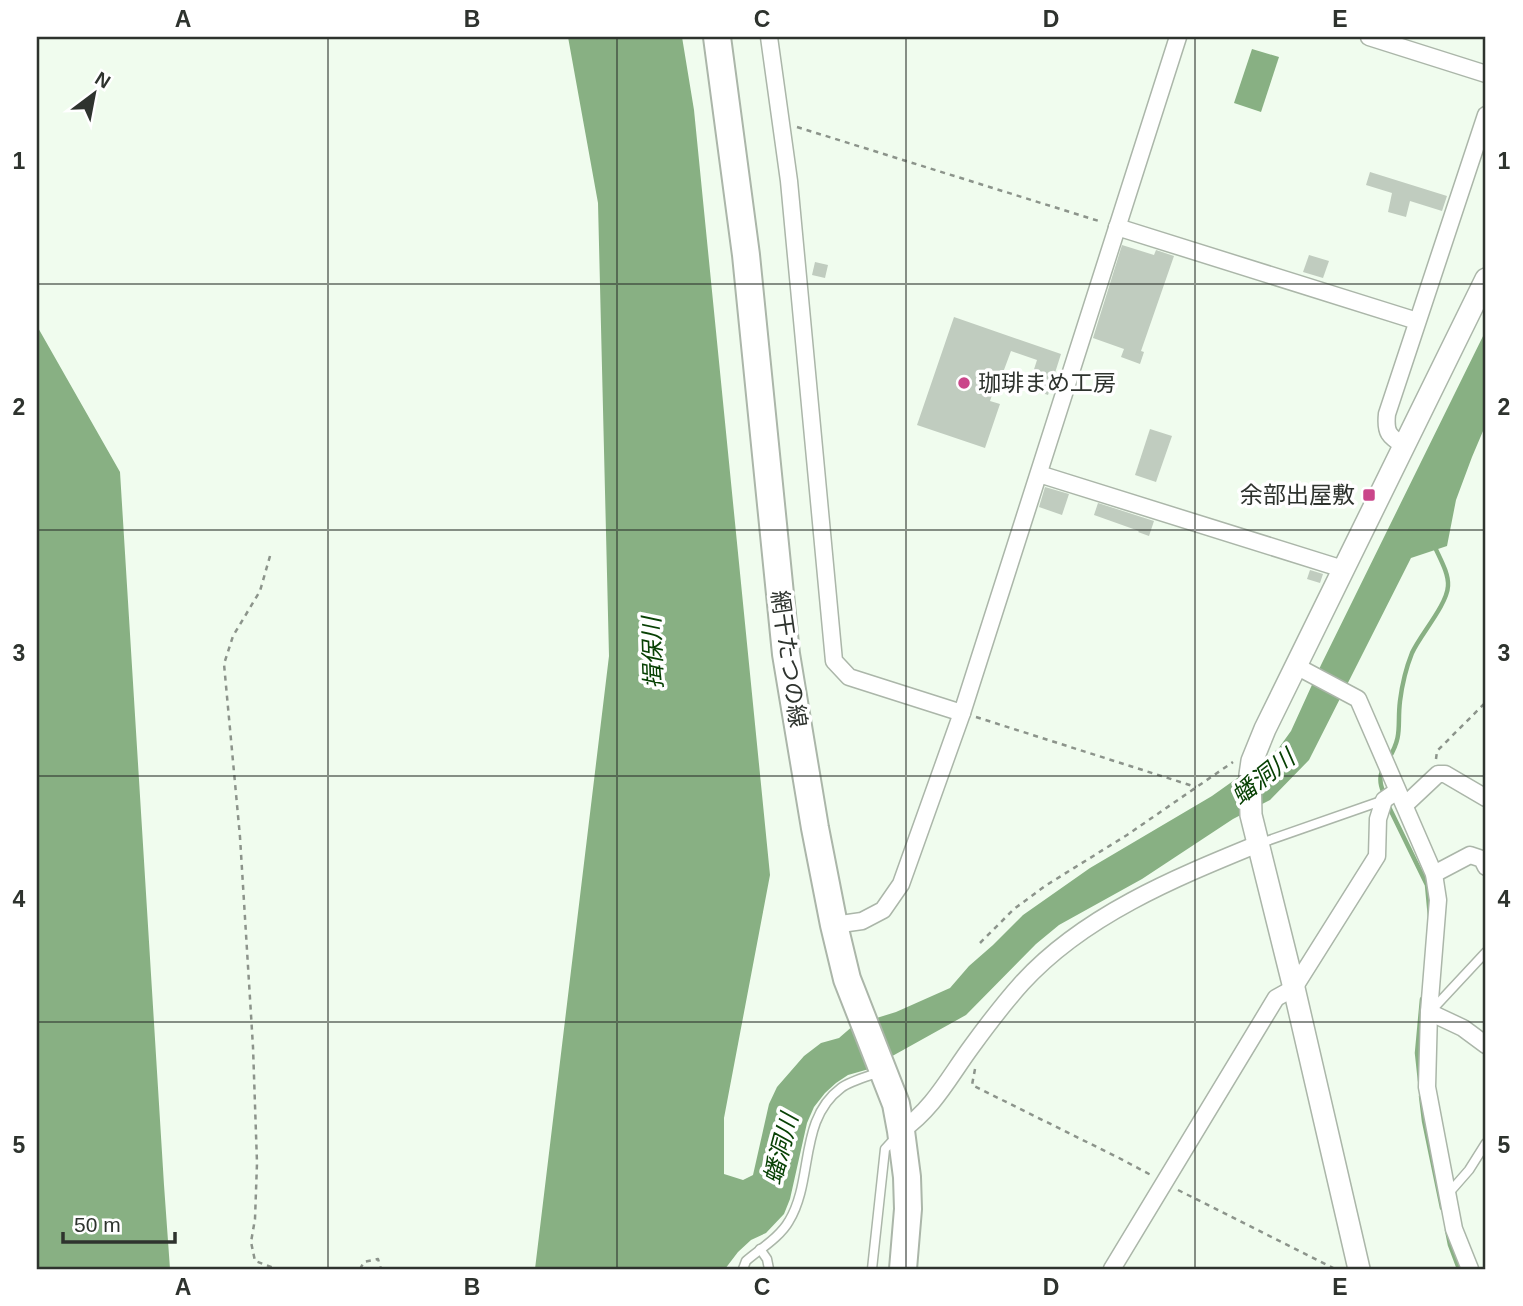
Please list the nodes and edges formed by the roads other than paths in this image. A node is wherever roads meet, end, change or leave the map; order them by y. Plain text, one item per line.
1 (717, 37) edge
2 (769, 37) edge
3 (1178, 37) edge
4 (1369, 37) edge
5 (1486, 74) edge
6 (1486, 115) edge
7 (1117, 227) junction
8 (1486, 279) edge
9 (1418, 321) junction
10 (1404, 446) junction
11 (1040, 474) junction
12 (1343, 569) junction
13 (1296, 666) junction
14 (962, 713) junction
15 (1486, 798) edge
16 (1395, 799) junction
17 (1258, 844) junction
18 (1485, 860) edge
19 (1434, 874) junction
20 (834, 925) junction
21 (1486, 952) edge
22 (1294, 988) junction
23 (1429, 1012) junction
24 (1486, 1045) edge
25 (883, 1070) junction
26 (901, 1131) junction
27 (1486, 1143) edge
28 (1447, 1196) junction
29 (760, 1249) junction
30 (743, 1269) edge
31 (769, 1269) edge
32 (872, 1269) edge
33 (903, 1269) edge
34 (1112, 1269) edge
35 (1359, 1269) edge
36 (1471, 1269) edge

1 - 20 main road, 網干たつの線
2 - 14 street
3 - 7 street
4 - 5 street
6 - 9 street
7 - 9 street
7 - 11 street
8 - 10 street
9 - 10 street
10 - 12 street
11 - 12 street
11 - 14 street
12 - 13 street
13 - 16 street
13 - 17 street
14 - 20 street
15 - 16 street
16 - 17 lane
16 - 19 street
16 - 22 street
17 - 22 street
17 - 26 street
18 - 19 street
19 - 23 street
20 - 25 main road, 網干たつの線
21 - 23 lane
22 - 34 street
22 - 35 street
23 - 24 street
23 - 28 street
25 - 26 main road, 網干たつの線
25 - 29 lane
26 - 32 lane
26 - 33 main road, 網干たつの線
27 - 28 lane
28 - 36 street
29 - 30 lane
29 - 31 lane

